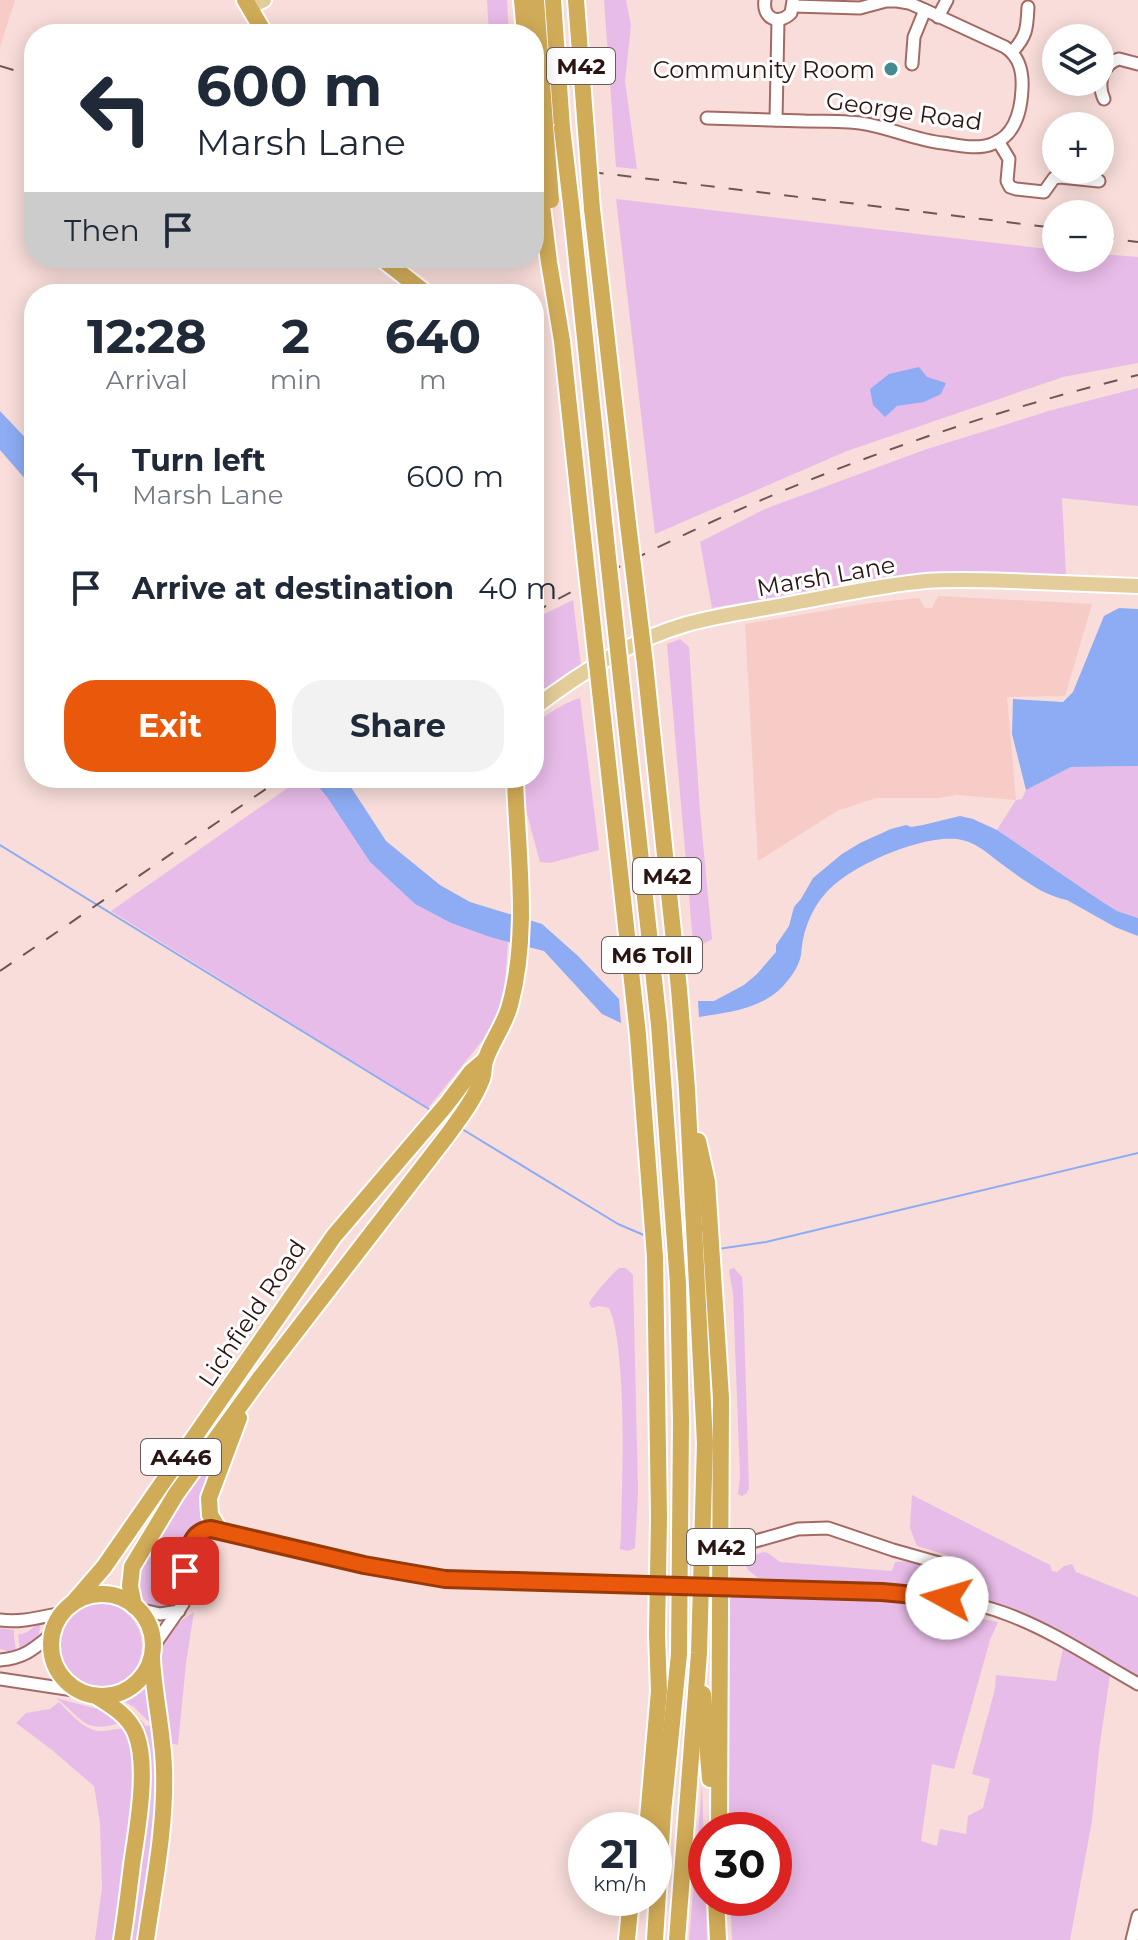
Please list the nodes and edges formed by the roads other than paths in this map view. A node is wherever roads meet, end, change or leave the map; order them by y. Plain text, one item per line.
1 (522, 0) edge
2 (536, 0) edge
3 (553, 0) edge
4 (576, 0) edge
5 (765, 0) edge
6 (947, 0) edge
7 (253, 2) edge
8 (793, 3) edge
9 (1028, 7) dead end
10 (925, 10) junction
11 (938, 17) junction
12 (778, 20) junction
13 (261, 24) edge
14 (524, 24) edge
15 (538, 24) edge
16 (1012, 52) junction
17 (912, 64) dead end
18 (1138, 64) edge
19 (544, 93) edge
20 (1104, 99) dead end
21 (707, 118) dead end
22 (776, 120) junction
23 (547, 128) edge
24 (998, 141) junction
25 (1050, 184) edge
26 (394, 268) edge
27 (414, 284) edge
28 (1138, 586) edge
29 (544, 699) edge
30 (516, 788) edge
31 (485, 1060) junction
32 (705, 1264) junction
33 (260, 1378) junction
34 (220, 1531) junction
35 (752, 1542) dead end
36 (947, 1598) junction
37 (67, 1608) junction
38 (136, 1608) junction
39 (179, 1611) junction
40 (0, 1620) edge
41 (52, 1634) junction
42 (657, 1634) junction
43 (152, 1650) junction
44 (699, 1653) junction
45 (0, 1660) edge
46 (0, 1679) edge
47 (1138, 1684) edge
48 (88, 1693) junction
49 (640, 1812) edge
50 (649, 1812) edge
51 (712, 1812) edge
52 (719, 1812) edge
53 (629, 1916) edge
54 (639, 1916) edge
55 (717, 1916) edge
56 (1138, 1916) edge
57 (1135, 1937) edge
58 (122, 1940) edge
59 (146, 1940) edge
60 (627, 1940) edge
61 (636, 1940) edge
62 (655, 1940) edge
63 (677, 1940) edge
64 (718, 1940) edge

1 - 14 highway
2 - 15 highway, M42
3 - 23 highway, M6 Toll
4 - 32 highway, M42, bridge
5 - 12 street
6 - 11 street
7 - 13 highway
8 - 10 street
8 - 12 street
9 - 16 street
10 - 11 street
10 - 17 street
11 - 16 street
12 - 22 street
16 - 24 street, George Road
18 - 20 street
19 - 23 highway, M42
21 - 22 street, George Road
22 - 24 street, George Road
23 - 42 highway, M42, bridge
23 - 62 highway, M6 Toll, bridge
24 - 25 street, George Road
26 - 27 highway
28 - 29 main road, Marsh Lane
30 - 31 highway, Lichfield Road / A446
31 - 33 highway, Lichfield Road / A446
31 - 37 highway, Lichfield Road / A446
32 - 44 highway, M42
32 - 52 highway, M42
33 - 34 highway
33 - 38 highway, Lichfield Road / A446
34 - 36 street, bridge
34 - 39 street
35 - 36 street
36 - 47 street
37 - 38 highway
37 - 40 street
37 - 41 highway
38 - 39 street
38 - 43 highway
39 - 43 street
41 - 45 street
41 - 48 highway
42 - 49 highway
42 - 50 highway, M42
43 - 48 highway
43 - 59 highway
44 - 51 highway, M42
44 - 63 highway
46 - 48 street
48 - 58 highway
53 - 60 highway
54 - 61 highway
55 - 64 highway
56 - 57 street

